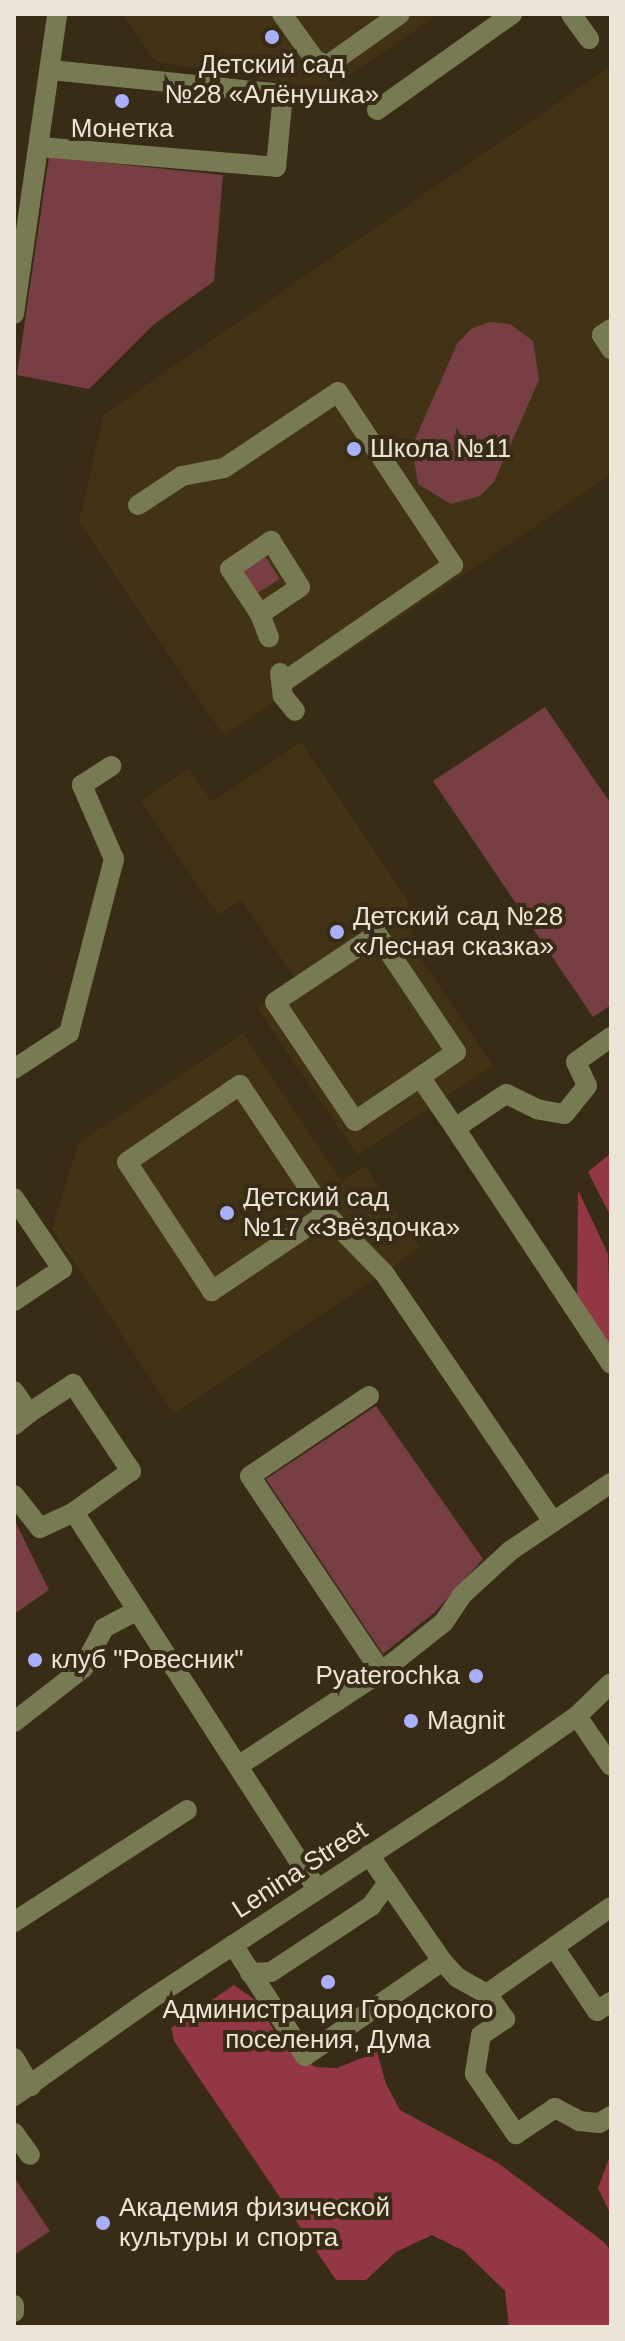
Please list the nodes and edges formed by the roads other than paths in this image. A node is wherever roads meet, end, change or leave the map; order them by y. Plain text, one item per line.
1 (57, 14) edge
2 (282, 14) edge
3 (400, 14) edge
4 (512, 14) edge
5 (571, 14) edge
6 (589, 39) dead end
7 (51, 70) junction
8 (377, 110) dead end
9 (40, 147) junction
10 (14, 314) edge
11 (611, 329) edge
12 (611, 349) edge
13 (138, 505) dead end
14 (260, 614) dead end
15 (269, 637) dead end
16 (295, 711) dead end
17 (111, 766) dead end
18 (611, 1037) edge
19 (14, 1069) edge
20 (420, 1077) junction
21 (455, 1128) junction
22 (14, 1198) edge
23 (326, 1214) junction
24 (14, 1301) edge
25 (611, 1364) edge
26 (14, 1391) edge
27 (369, 1396) dead end
28 (22, 1419) edge
29 (611, 1483) edge
30 (14, 1495) edge
31 (74, 1512) junction
32 (553, 1522) junction
33 (138, 1610) junction
34 (381, 1672) junction
35 (611, 1683) edge
36 (577, 1716) junction
37 (14, 1722) edge
38 (241, 1764) junction
39 (611, 1766) edge
40 (187, 1810) dead end
41 (369, 1855) junction
42 (388, 1883) junction
43 (317, 1889) junction
44 (611, 1907) edge
45 (14, 1922) edge
46 (233, 1945) junction
47 (554, 1947) junction
48 (442, 1961) junction
49 (250, 1973) junction
50 (487, 1994) junction
51 (611, 2002) edge
52 (14, 2058) edge
53 (23, 2091) edge
54 (611, 2116) edge
55 (14, 2133) edge
56 (30, 2155) dead end
57 (14, 2305) edge
58 (14, 2312) edge

1 - 7 street
2 - 3 street
4 - 8 street
5 - 6 street
7 - 9 street
7 - 9 street
9 - 10 street
11 - 12 street
13 - 16 street
14 - 15 street
17 - 19 street
18 - 21 street
20 - 20 street
20 - 21 street
21 - 25 street
22 - 24 street
23 - 23 street
23 - 32 street
26 - 28 street
27 - 34 street
28 - 31 street
29 - 32 street
30 - 31 street
31 - 33 street
32 - 34 street
33 - 37 street
33 - 38 street
34 - 38 street
35 - 36 street, Lenina Street
36 - 39 street
36 - 41 street, Lenina Street
38 - 43 street
40 - 45 street
41 - 42 street
41 - 43 street, Lenina Street
42 - 48 street
42 - 49 street
43 - 46 street, Lenina Street
44 - 47 street
46 - 49 street
46 - 53 street, Lenina Street
47 - 50 street
47 - 51 street
48 - 49 street
48 - 50 street
50 - 54 street
52 - 53 street
55 - 56 street
57 - 58 street

